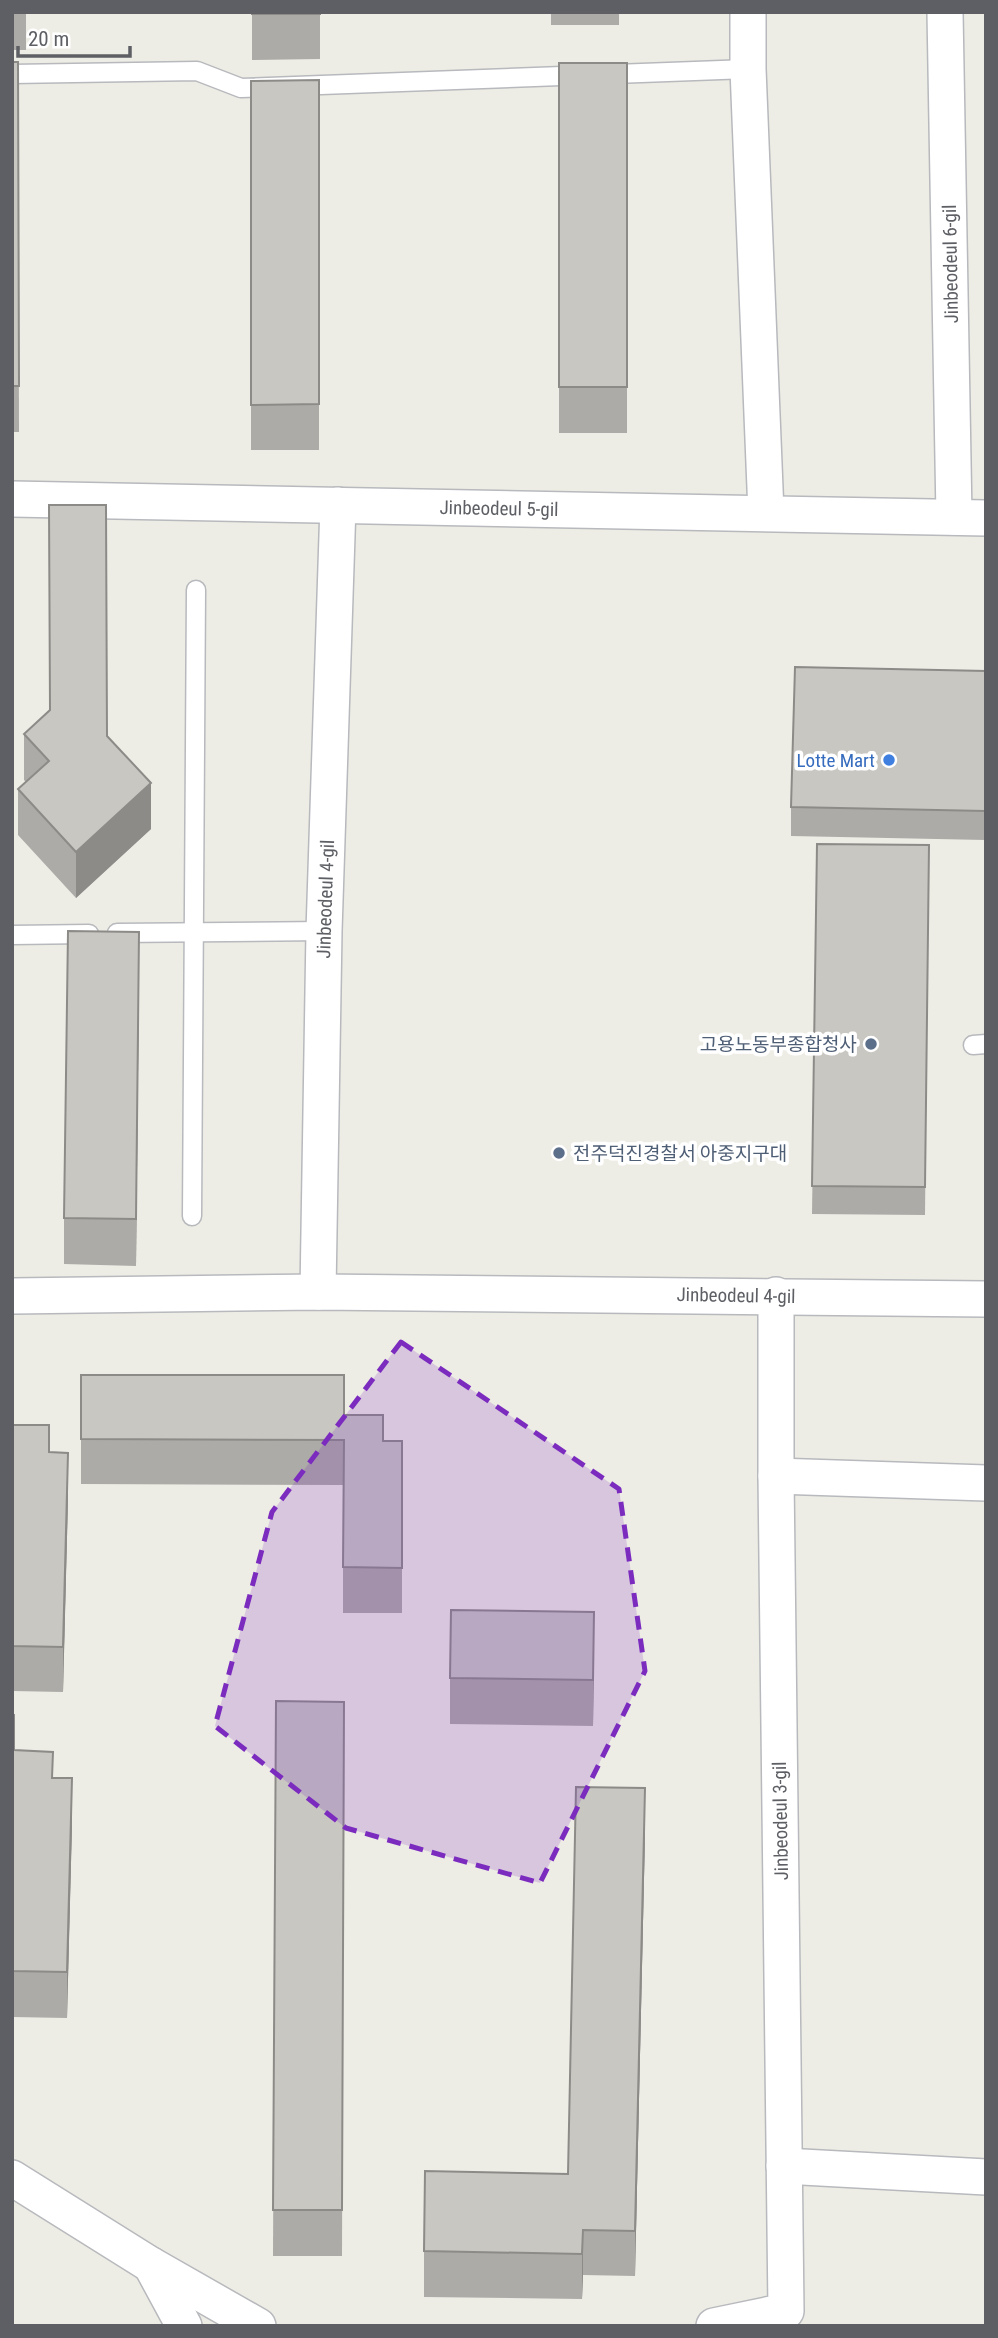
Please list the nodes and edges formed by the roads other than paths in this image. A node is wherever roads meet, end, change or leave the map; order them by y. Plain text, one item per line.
1 (748, 12) edge
2 (946, 12) edge
3 (748, 69) junction
4 (12, 74) edge
5 (12, 499) edge
6 (338, 505) junction
7 (766, 513) junction
8 (970, 517) edge
9 (196, 590) dead end
10 (324, 931) junction
11 (195, 932) junction
12 (12, 934) edge
13 (192, 1216) dead end
14 (318, 1292) junction
15 (776, 1295) junction
16 (12, 1296) edge
17 (986, 1299) edge
18 (776, 1476) junction
19 (986, 1483) edge
20 (784, 2166) junction
21 (986, 2177) edge
22 (12, 2178) edge
23 (151, 2265) junction
24 (184, 2326) edge
25 (258, 2326) edge
26 (714, 2326) edge

1 - 3 street
2 - 8 street, Jinbeodeul 6-gil
3 - 4 lane
3 - 7 street
5 - 6 street, Jinbeodeul 5-gil
6 - 7 street, Jinbeodeul 5-gil
6 - 10 street, Jinbeodeul 4-gil
7 - 8 street, Jinbeodeul 5-gil
9 - 11 lane
10 - 11 lane
10 - 14 street, Jinbeodeul 4-gil
11 - 12 lane
11 - 13 lane
14 - 15 street, Jinbeodeul 4-gil
14 - 16 street, Jinbeodeul 4-gil
15 - 17 street, Jinbeodeul 4-gil
15 - 18 street, Jinbeodeul 3-gil
18 - 19 street
18 - 20 street, Jinbeodeul 3-gil
20 - 21 street
20 - 26 street, Jinbeodeul 3-gil
22 - 23 street
23 - 24 street
23 - 25 street

